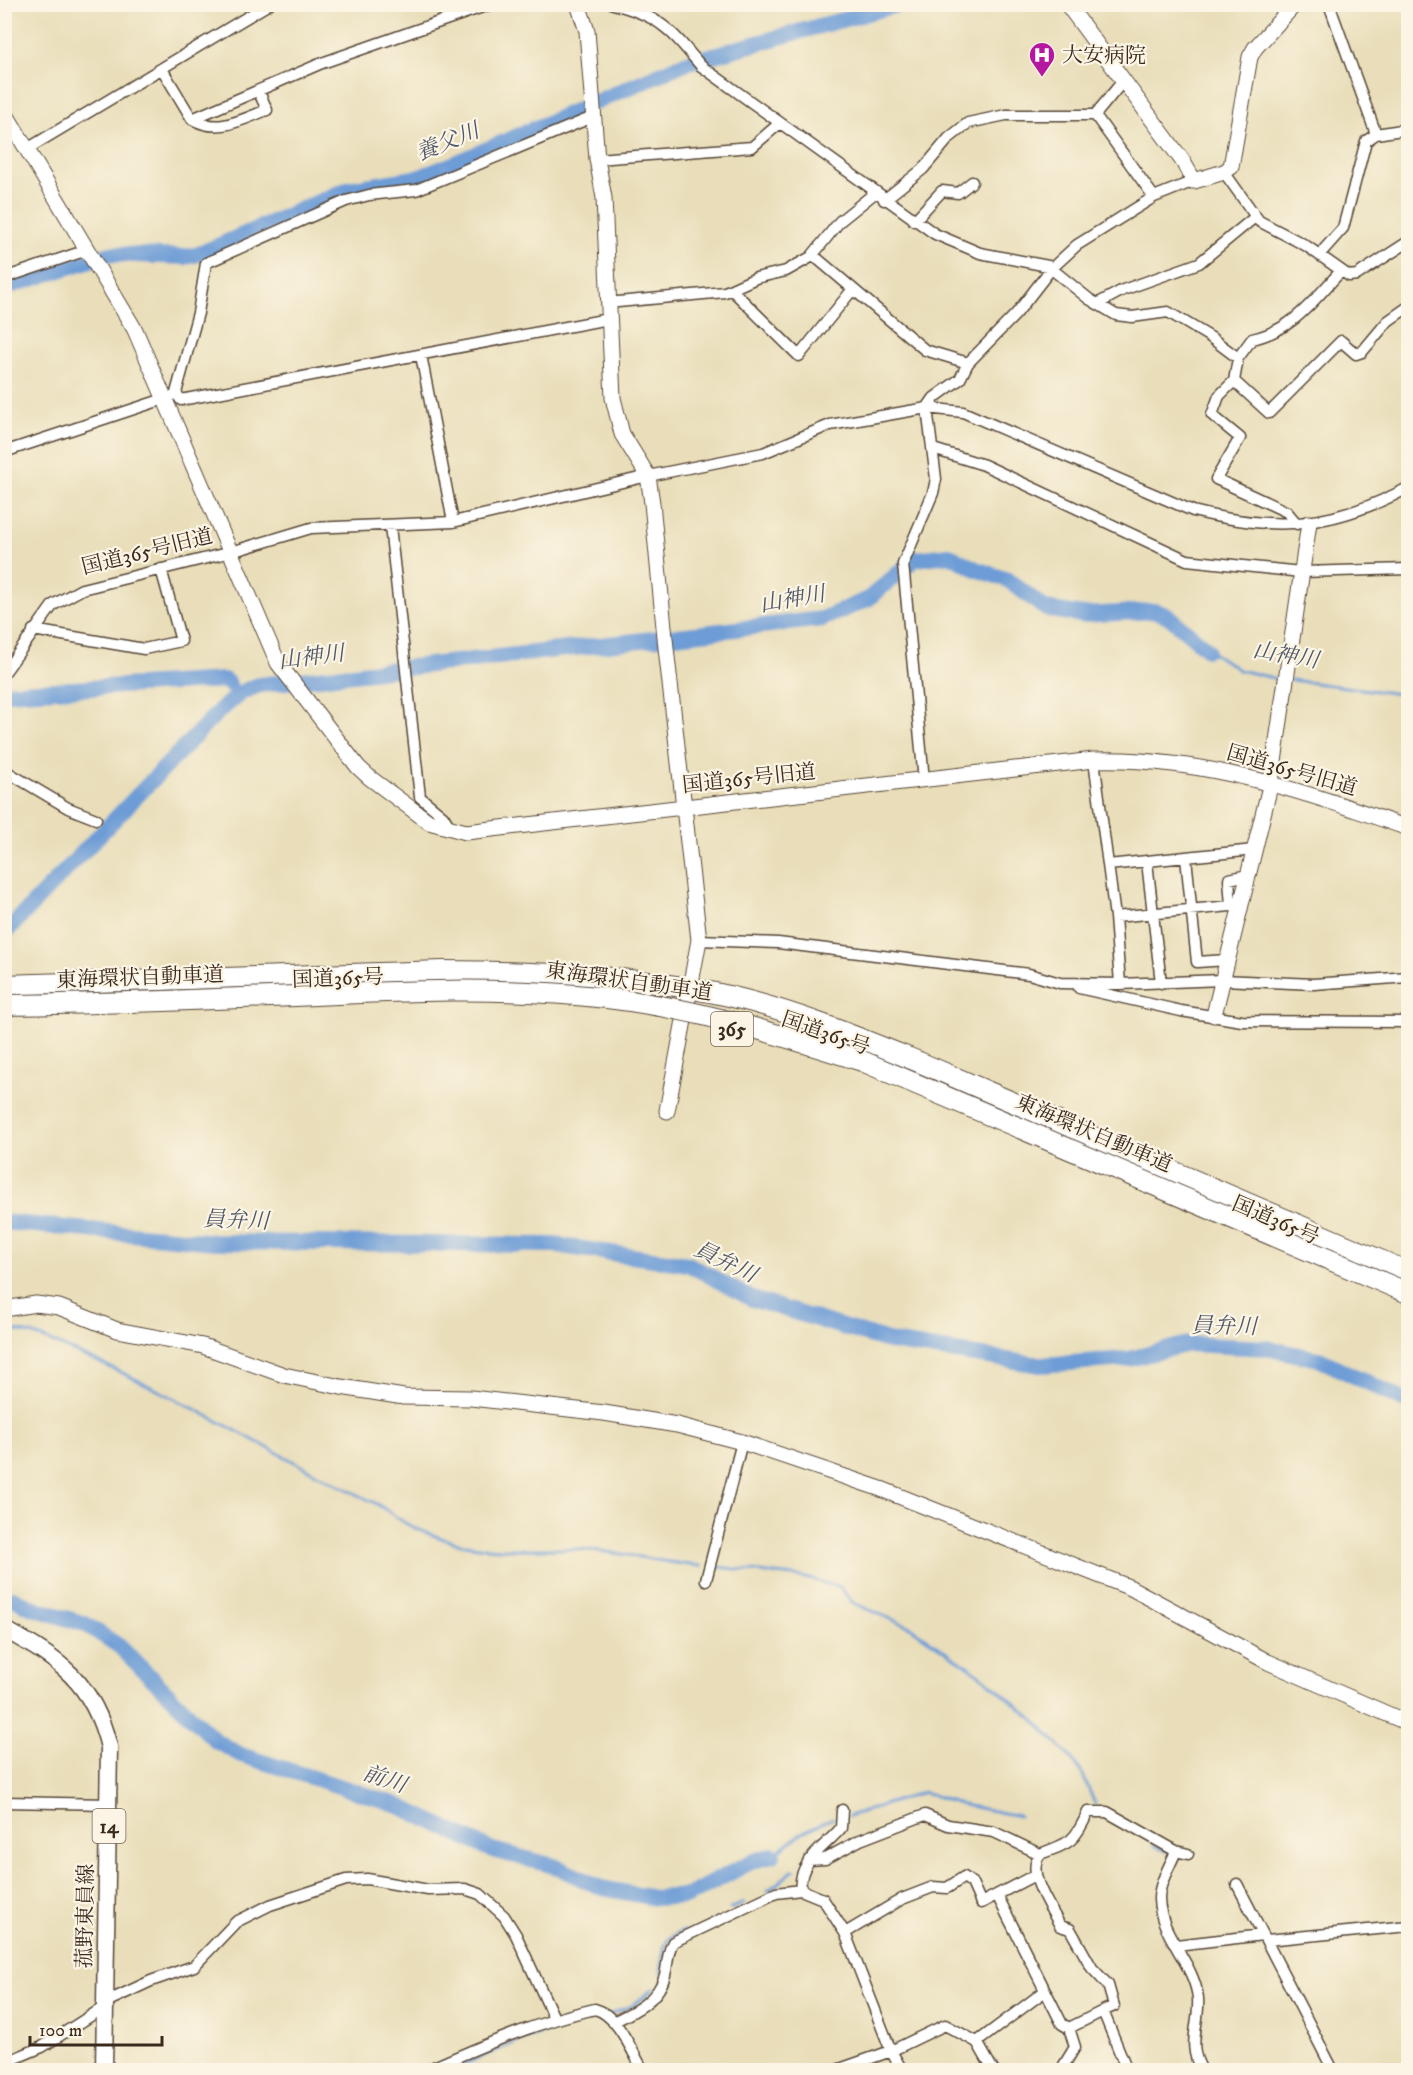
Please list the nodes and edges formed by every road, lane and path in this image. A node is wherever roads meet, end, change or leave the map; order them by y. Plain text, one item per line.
1 (269, 4) edge
2 (491, 4) edge
3 (578, 4) edge
4 (613, 4) edge
5 (1067, 4) edge
6 (1295, 4) edge
7 (1329, 4) edge
8 (643, 8) edge
9 (162, 69) junction
10 (1123, 81) junction
11 (259, 92) junction
12 (4, 111) edge
13 (595, 113) junction
14 (1095, 115) junction
15 (192, 119) junction
16 (780, 123) junction
17 (1408, 129) edge
18 (1376, 134) junction
19 (27, 149) junction
20 (597, 159) junction
21 (1224, 172) junction
22 (1194, 181) junction
23 (972, 182) dead end
24 (880, 196) junction
25 (1154, 197) junction
26 (1255, 217) junction
27 (914, 221) junction
28 (1408, 242) edge
29 (813, 255) junction
30 (1319, 255) junction
31 (91, 257) junction
32 (1051, 269) junction
33 (1340, 272) junction
34 (4, 278) edge
35 (853, 289) junction
36 (732, 290) junction
37 (607, 303) junction
38 (1097, 304) junction
39 (1408, 307) edge
40 (608, 319) junction
41 (421, 355) junction
42 (1238, 358) junction
43 (968, 363) junction
44 (1234, 381) junction
45 (171, 396) junction
46 (927, 408) junction
47 (933, 449) junction
48 (4, 452) edge
49 (648, 476) junction
50 (1408, 488) edge
51 (453, 522) junction
52 (1303, 523) junction
53 (390, 526) junction
54 (231, 552) junction
55 (161, 569) junction
56 (1408, 569) edge
57 (1301, 572) junction
58 (33, 630) junction
59 (4, 673) edge
60 (1094, 760) junction
61 (4, 770) edge
62 (924, 780) junction
63 (1272, 782) junction
64 (684, 807) junction
65 (96, 819) dead end
66 (1408, 828) edge
67 (451, 829) junction
68 (1254, 850) junction
69 (1186, 858) junction
70 (1147, 862) junction
71 (1108, 866) junction
72 (1236, 906) junction
73 (1192, 910) junction
74 (1153, 914) junction
75 (1115, 918) junction
76 (699, 940) junction
77 (1227, 960) junction
78 (1408, 977) edge
79 (1222, 980) junction
80 (1060, 983) junction
81 (1161, 983) junction
82 (1120, 984) junction
83 (4, 985) edge
84 (691, 989) junction
85 (4, 1005) edge
86 (4, 1013) edge
87 (1214, 1015) junction
88 (686, 1019) junction
89 (1408, 1023) edge
90 (667, 1111) dead end
91 (1408, 1272) edge
92 (1408, 1293) edge
93 (1408, 1303) edge
94 (4, 1309) edge
95 (742, 1442) junction
96 (706, 1580) dead end
97 (4, 1629) edge
98 (1408, 1722) edge
99 (4, 1802) edge
100 (109, 1804) junction
101 (842, 1810) dead end
102 (1176, 1851) junction
103 (1040, 1854) junction
104 (1188, 1854) dead end
105 (809, 1860) junction
106 (1035, 1875) junction
107 (1238, 1884) dead end
108 (801, 1890) junction
109 (998, 1895) junction
110 (1408, 1926) edge
111 (845, 1933) junction
112 (1265, 1938) junction
113 (1176, 1945) junction
114 (1045, 1991) junction
115 (106, 2004) junction
116 (1103, 2012) junction
117 (608, 2017) junction
118 (554, 2018) junction
119 (1069, 2028) junction
120 (977, 2042) junction
121 (891, 2051) junction
122 (9, 2066) edge
123 (104, 2070) edge
124 (427, 2070) edge
125 (643, 2070) edge
126 (837, 2070) edge
127 (902, 2070) edge
128 (993, 2070) edge
129 (1061, 2070) edge
130 (1127, 2070) edge
131 (1202, 2070) edge
132 (1334, 2070) edge

1 - 9 street
2 - 11 street
3 - 13 street
4 - 8 street
5 - 10 street
6 - 21 street
7 - 18 street
8 - 16 street
9 - 15 street
9 - 19 street
10 - 14 street
10 - 22 street
11 - 15 street
11 - 15 street
12 - 19 street
13 - 20 street
13 - 45 street
14 - 24 street
14 - 25 street
16 - 20 street
16 - 24 street
17 - 18 street
18 - 30 street
19 - 31 street
20 - 37 street
21 - 22 street
21 - 26 street
22 - 25 street
23 - 27 street
24 - 27 street
24 - 29 street
25 - 32 street
26 - 30 street
26 - 38 street
27 - 32 street
28 - 33 street
29 - 35 street
29 - 36 street
30 - 33 street
31 - 34 street
31 - 45 street
32 - 38 street
32 - 43 street
33 - 42 street
35 - 36 street
35 - 43 street
36 - 37 street
37 - 40 street
38 - 42 street
39 - 44 street
40 - 41 street
40 - 49 street
41 - 45 street
41 - 51 street
42 - 44 street
43 - 46 street
44 - 52 street
45 - 48 street
45 - 54 street
46 - 47 street
46 - 49 street, 国道365号旧道
46 - 52 street, 国道365号旧道
47 - 57 street
47 - 62 street
49 - 51 street, 国道365号旧道
49 - 64 street
50 - 52 street, 国道365号旧道
51 - 53 street, 国道365号旧道
52 - 57 street
53 - 54 street, 国道365号旧道
53 - 67 street
54 - 55 street, 国道365号旧道
54 - 67 street, 国道365号旧道
55 - 58 street, 国道365号旧道
55 - 58 street
56 - 57 street
57 - 63 street
58 - 59 street, 国道365号旧道
60 - 62 street, 国道365号旧道
60 - 63 street, 国道365号旧道
60 - 71 street
61 - 65 street
62 - 64 street, 国道365号旧道
63 - 66 street, 国道365号旧道
63 - 68 street
64 - 67 street, 国道365号旧道
64 - 76 street
68 - 69 street
68 - 72 street
69 - 70 street
69 - 73 street
70 - 71 street
70 - 74 street
71 - 75 street
72 - 73 street
72 - 77 street
73 - 74 street
73 - 77 street
74 - 75 street
74 - 81 street
75 - 82 street
76 - 80 street
76 - 84 street
77 - 79 street
78 - 79 street
79 - 81 street
79 - 87 street
80 - 82 street
80 - 87 street
81 - 82 street
83 - 84 highway, 国道365号 / 365
84 - 88 street
84 - 91 highway, 国道365号 / 365
85 - 92 highway, 東海環状自動車道, bridge
86 - 88 highway, 国道365号 / 365
87 - 89 street
88 - 90 street
88 - 93 highway, 国道365号 / 365
94 - 95 street
95 - 96 street
95 - 98 street
97 - 100 main road, 菰野東員線 / 14
99 - 100 street
100 - 115 main road, 菰野東員線 / 14
101 - 105 street
102 - 103 street
102 - 104 street
102 - 113 street
103 - 105 street
103 - 106 street
105 - 108 street
106 - 109 street
106 - 116 street
107 - 112 street
108 - 111 street
108 - 117 street
109 - 111 street
109 - 114 street
110 - 112 street
111 - 121 street
112 - 113 street
112 - 132 street
113 - 131 street
114 - 119 street
114 - 120 street
115 - 118 street
115 - 122 street
115 - 123 main road, 菰野東員線 / 14
116 - 119 street
116 - 130 street
117 - 118 street
117 - 125 street
118 - 124 street
119 - 129 street
120 - 121 street
120 - 128 street
121 - 126 street
121 - 127 street

